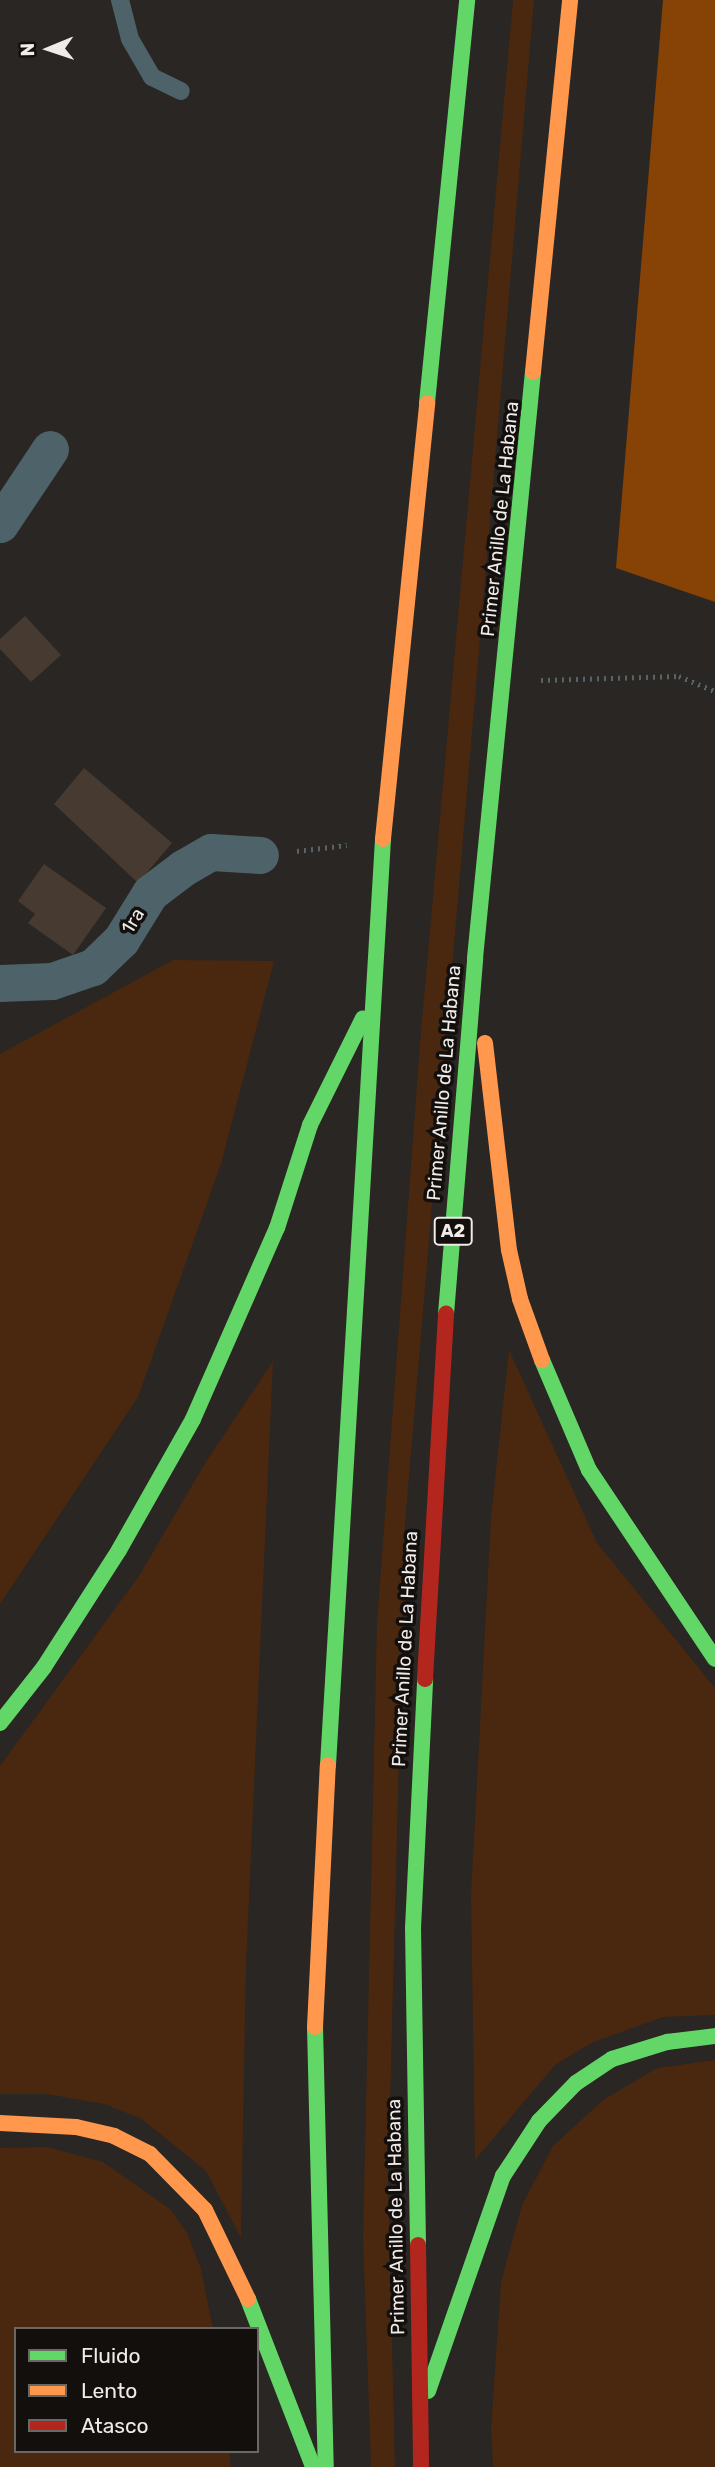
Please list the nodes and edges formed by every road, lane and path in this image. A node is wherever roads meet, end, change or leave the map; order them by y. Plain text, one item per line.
1 (120, 0) edge
2 (467, 0) edge
3 (570, 0) edge
4 (181, 91) dead end
5 (50, 449) dead end
6 (0, 524) edge
7 (505, 680) junction
8 (715, 691) edge
9 (383, 841) junction
10 (260, 855) joint
11 (475, 958) junction
12 (0, 983) edge
13 (375, 994) junction
14 (715, 1659) edge
15 (0, 1723) edge
16 (715, 2036) edge
17 (0, 2123) edge
18 (259, 2327) edge
19 (259, 2328) edge
20 (419, 2416) junction
21 (313, 2467) edge
22 (326, 2467) edge
23 (421, 2467) edge

1 - 4 lane
2 - 9 highway
3 - 7 highway, Primer Anillo de La Habana / A2
5 - 6 street
7 - 8 path
7 - 11 highway, Primer Anillo de La Habana / A2
9 - 10 path
9 - 13 highway
10 - 12 street, 1ra
11 - 14 highway
11 - 20 highway, Primer Anillo de La Habana / A2
13 - 15 highway
13 - 22 highway
16 - 20 highway
17 - 18 highway
19 - 21 highway
20 - 23 highway, Primer Anillo de La Habana / A2

